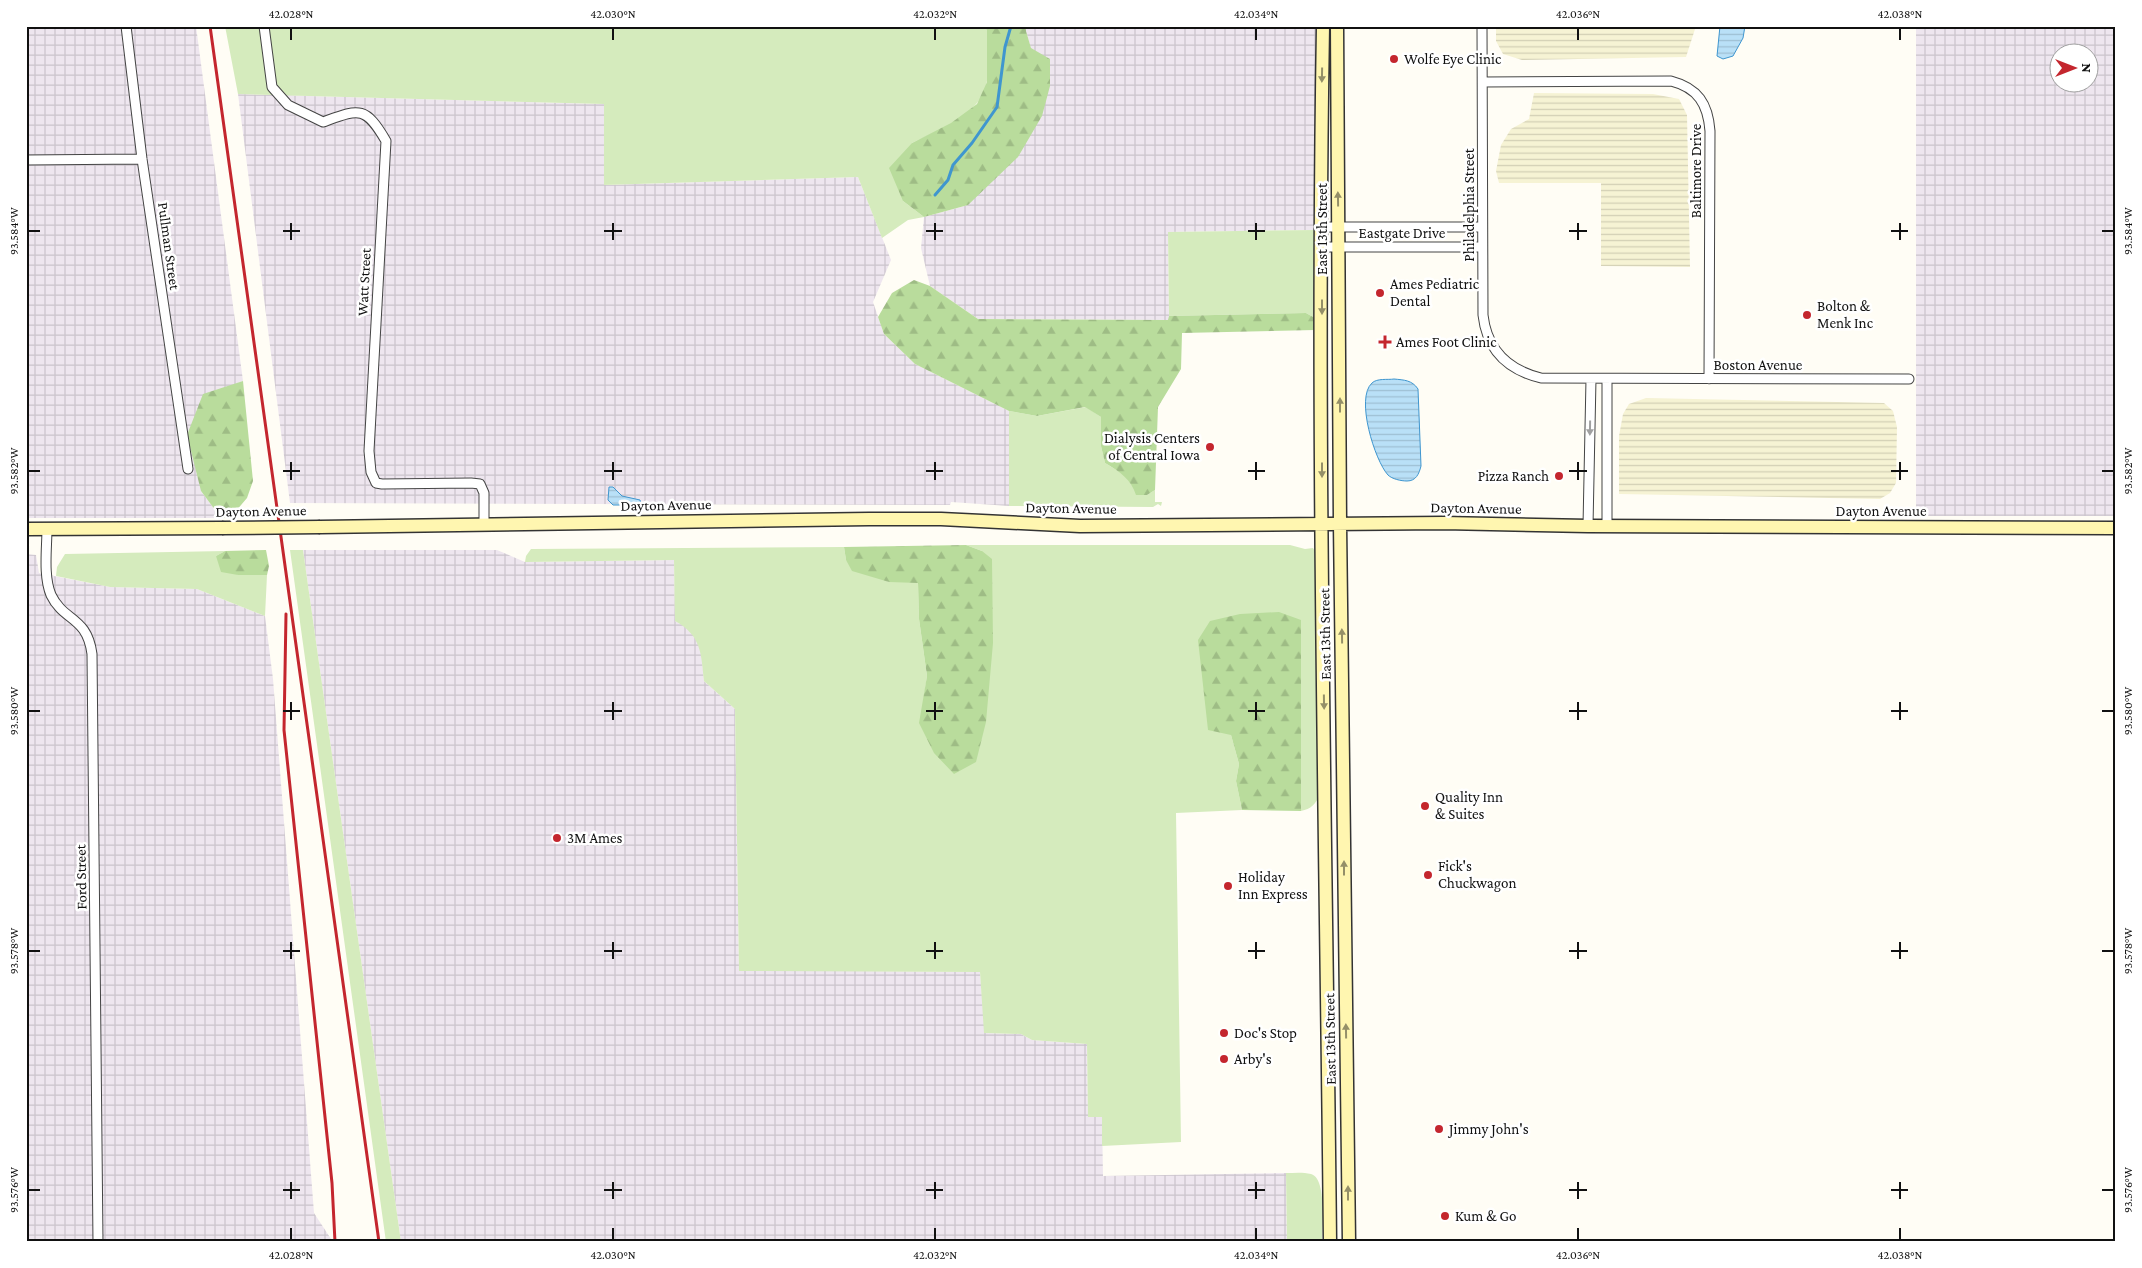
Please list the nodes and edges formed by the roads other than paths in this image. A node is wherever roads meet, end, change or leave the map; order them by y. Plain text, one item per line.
1 (126, 26) edge
2 (264, 26) edge
3 (1323, 26) edge
4 (1337, 26) edge
5 (1482, 26) edge
6 (1483, 82) junction
7 (142, 159) junction
8 (26, 160) edge
9 (1322, 227) junction
10 (1339, 227) junction
11 (1482, 227) junction
12 (1482, 247) junction
13 (1322, 248) junction
14 (1339, 248) junction
15 (1591, 379) junction
16 (1607, 379) junction
17 (1709, 379) junction
18 (1909, 379) dead end
19 (188, 469) dead end
20 (484, 523) junction
21 (1322, 524) junction
22 (1340, 524) junction
23 (1588, 526) junction
24 (1607, 526) junction
25 (26, 528) edge
26 (47, 528) junction
27 (2116, 528) edge
28 (98, 1242) edge
29 (1330, 1242) edge
30 (1349, 1242) edge

1 - 7 street, Pullman Street
2 - 20 street, Watt Street
3 -> 9 main road, East 13th Street
10 -> 4 main road, East 13th Street
5 - 6 street, Philadelphia Street
6 - 11 street, Philadelphia Street
6 - 17 street, Baltimore Drive
7 - 8 street
7 - 19 street, Pullman Street
9 - 10 street, Eastgate Drive
9 - 13 main road, East 13th Street
10 - 11 street, Eastgate Drive
10 - 14 main road, East 13th Street
11 - 12 street, Philadelphia Street
12 - 14 street, Eastgate Drive
12 - 15 street, Philadelphia Street
13 - 14 street, Eastgate Drive
13 -> 21 main road, East 13th Street
22 -> 14 main road, East 13th Street
15 - 16 street, Philadelphia Street
15 -> 23 street
16 - 17 street, Boston Avenue
16 - 24 street
17 - 18 street, Boston Avenue
20 - 21 main road, Dayton Avenue
20 - 26 main road, Dayton Avenue, bridge
21 - 22 main road, Dayton Avenue
21 -> 29 main road, East 13th Street
22 - 23 main road, Dayton Avenue
30 -> 22 main road, East 13th Street
23 - 24 main road, Dayton Avenue
24 - 27 main road, Dayton Avenue
25 - 26 main road, Dayton Avenue
26 - 28 street, Ford Street

